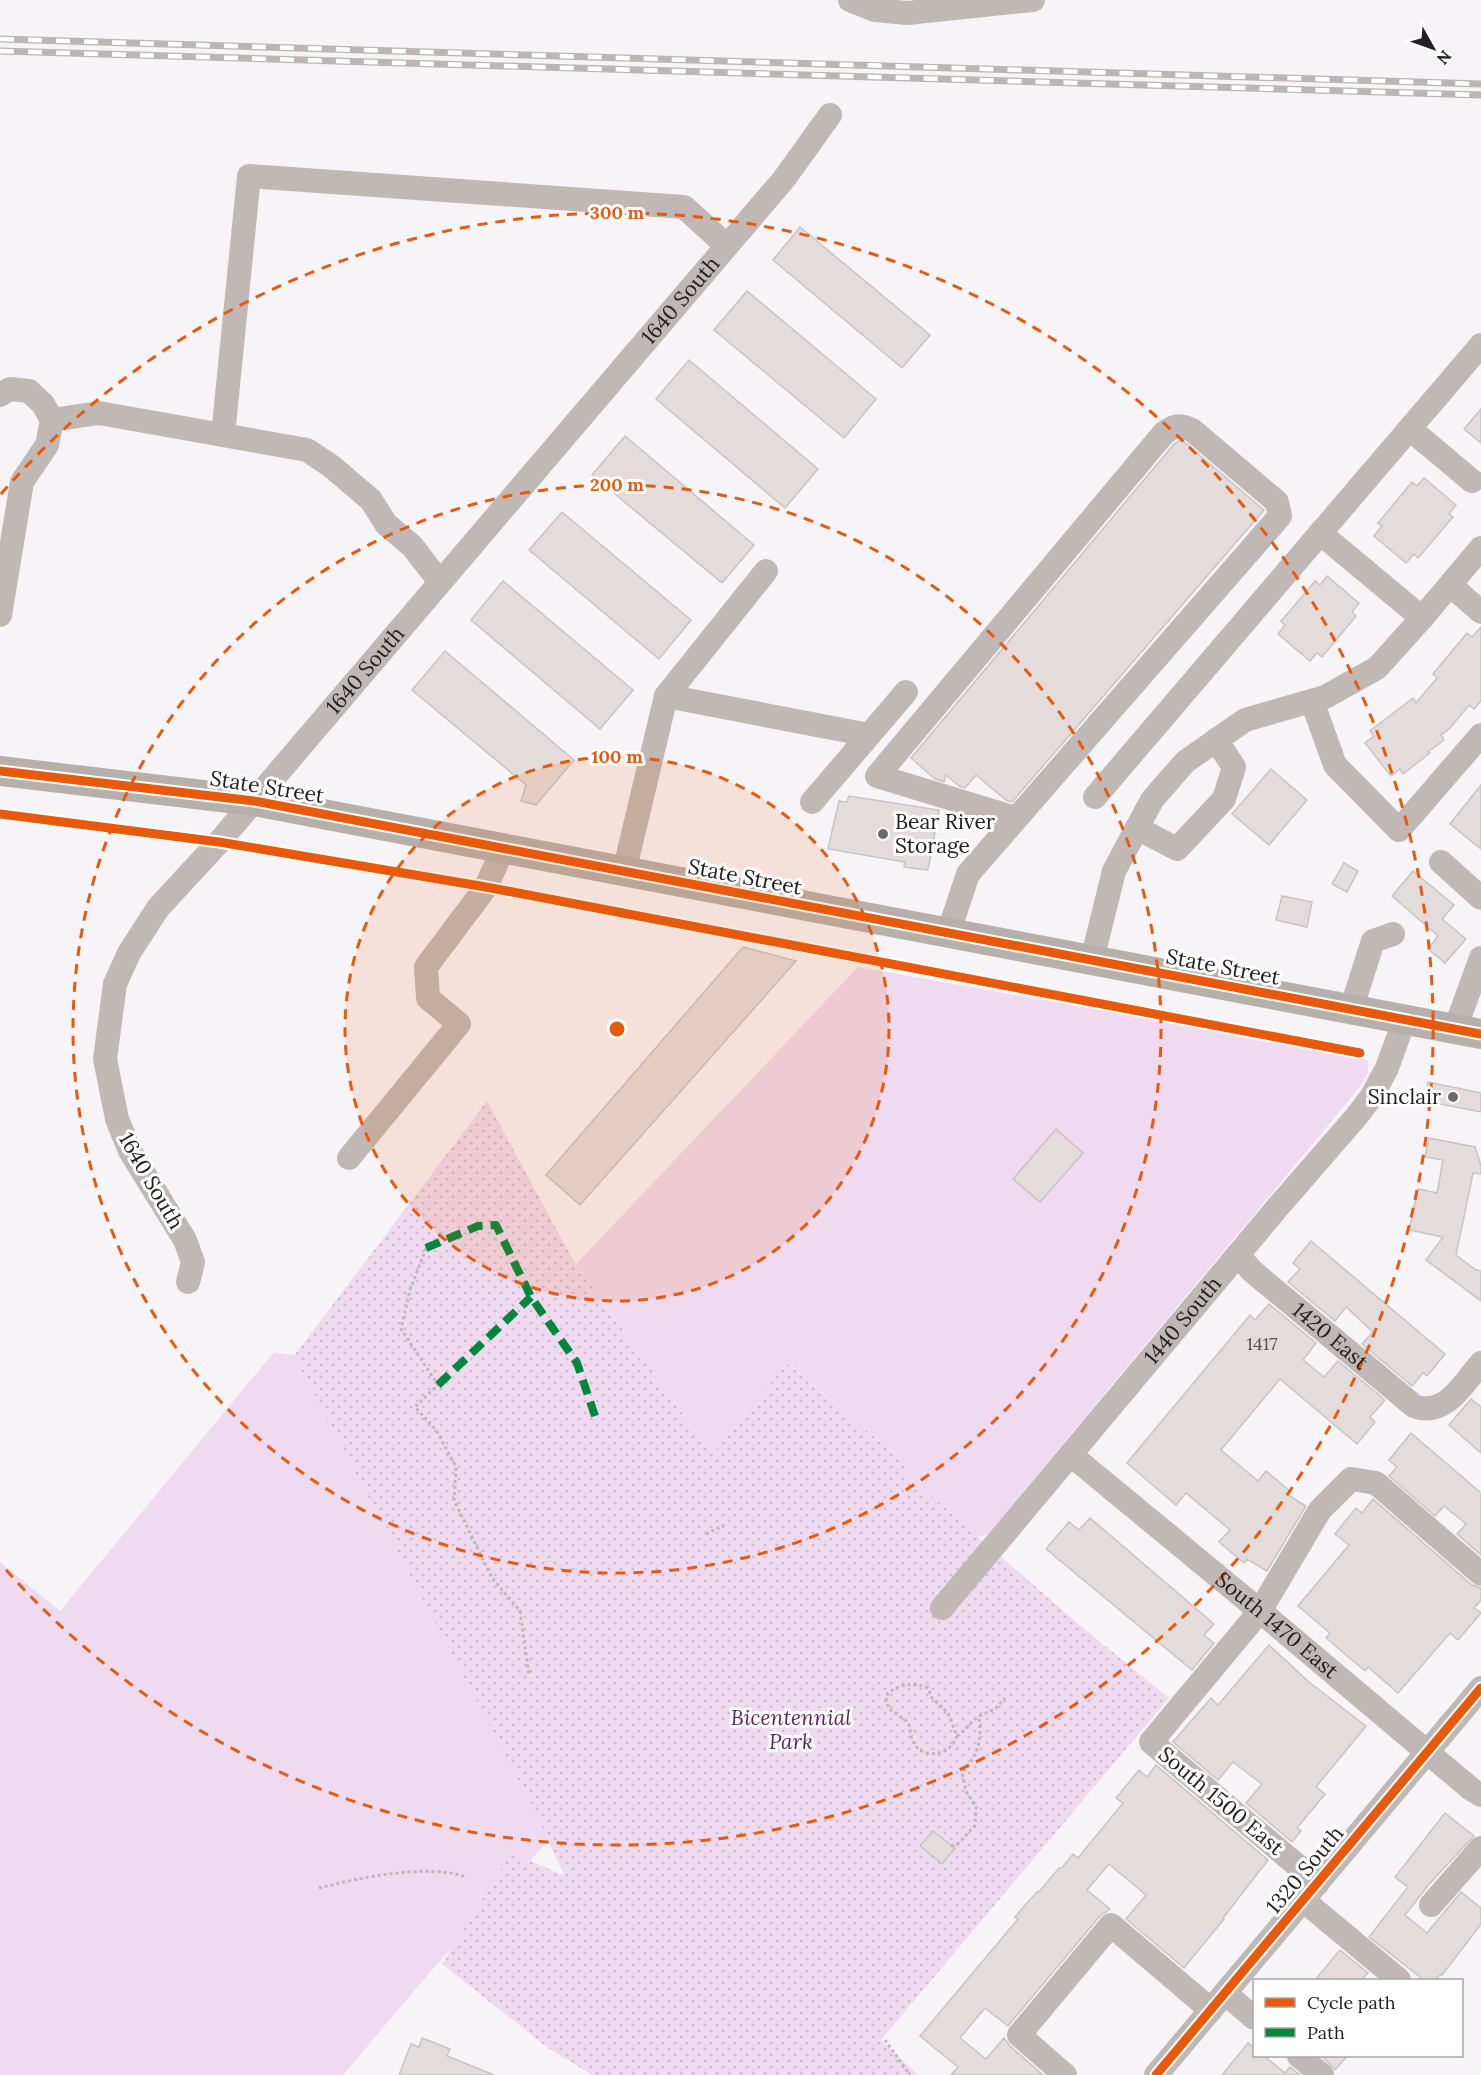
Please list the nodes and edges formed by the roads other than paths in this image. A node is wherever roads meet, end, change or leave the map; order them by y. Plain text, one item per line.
1 (1033, 0) edge
2 (855, 3) edge
3 (830, 115) dead end
4 (728, 246) junction
5 (1481, 345) edge
6 (0, 395) edge
7 (52, 420) junction
8 (1410, 429) junction
9 (223, 435) junction
10 (1472, 481) dead end
11 (1320, 533) junction
12 (1481, 548) edge
13 (766, 571) dead end
14 (440, 582) junction
15 (1450, 585) junction
16 (2, 590) edge
17 (1481, 612) edge
18 (0, 615) edge
19 (1422, 618) junction
20 (906, 692) dead end
21 (666, 696) junction
22 (1312, 701) junction
23 (869, 735) junction
24 (1481, 735) edge
25 (1216, 740) junction
26 (0, 771) edge
27 (1095, 797) dead end
28 (254, 801) junction
29 (812, 801) dead end
30 (1014, 818) junction
31 (1137, 828) junction
32 (502, 849) junction
33 (1442, 862) dead end
34 (624, 872) junction
35 (1481, 898) edge
36 (948, 933) junction
37 (1393, 934) dead end
38 (1481, 958) edge
39 (1092, 960) junction
40 (1351, 1010) junction
41 (1404, 1021) junction
42 (1468, 1032) edge
43 (349, 1158) dead end
44 (1238, 1255) junction
45 (188, 1282) dead end
46 (1480, 1365) edge
47 (1071, 1455) junction
48 (1481, 1574) edge
49 (942, 1608) dead end
50 (1260, 1611) junction
51 (1481, 1688) edge
52 (1428, 1752) junction
53 (1481, 1795) edge
54 (1481, 1848) edge
55 (1310, 1892) junction
56 (1431, 1905) dead end
57 (1398, 1979) edge
58 (1218, 2002) junction
59 (1253, 2018) edge
60 (1301, 2057) edge
61 (1065, 2075) edge
62 (1156, 2075) edge
63 (1322, 2075) edge

1 - 2 street
3 - 4 street, 1640 South
4 - 9 street
4 - 14 street, 1640 South
5 - 8 street
6 - 7 street
7 - 9 street
7 - 16 street
8 - 10 street
8 - 11 street
9 - 14 street
11 - 19 street
11 - 27 street
12 - 15 street
13 - 21 street
14 - 28 street, 1640 South
15 - 17 street
15 - 19 street
16 - 18 street
19 - 22 street
20 - 23 street
21 - 23 street
21 - 34 street
22 - 24 street
22 - 25 street
23 - 29 street
25 - 31 street
25 - 31 street
26 - 28 main road, State Street
28 - 32 main road, State Street
28 - 45 street, 1640 South
30 - 30 street
30 - 36 street
31 - 39 street
32 - 34 main road, State Street
32 - 43 street
33 - 35 street
34 - 36 main road, State Street
36 - 39 main road, State Street
37 - 40 street
38 - 42 street
39 - 40 main road, State Street
40 - 41 main road, State Street
41 - 42 main road, State Street
41 - 44 street, 1440 South
44 - 46 street, 1420 East
44 - 47 street, 1440 South
47 - 49 street, 1440 South
47 - 50 street, South 1470 East
48 - 50 street
50 - 52 street, South 1470 East
50 - 55 street, South 1500 East
51 - 52 street, 1320 South
52 - 53 street, South 1470 East
52 - 55 street, 1320 South
54 - 56 street
55 - 57 street, South 1500 East
55 - 58 street, 1320 South
58 - 59 street
58 - 61 street
58 - 62 street, 1320 South
60 - 63 street

